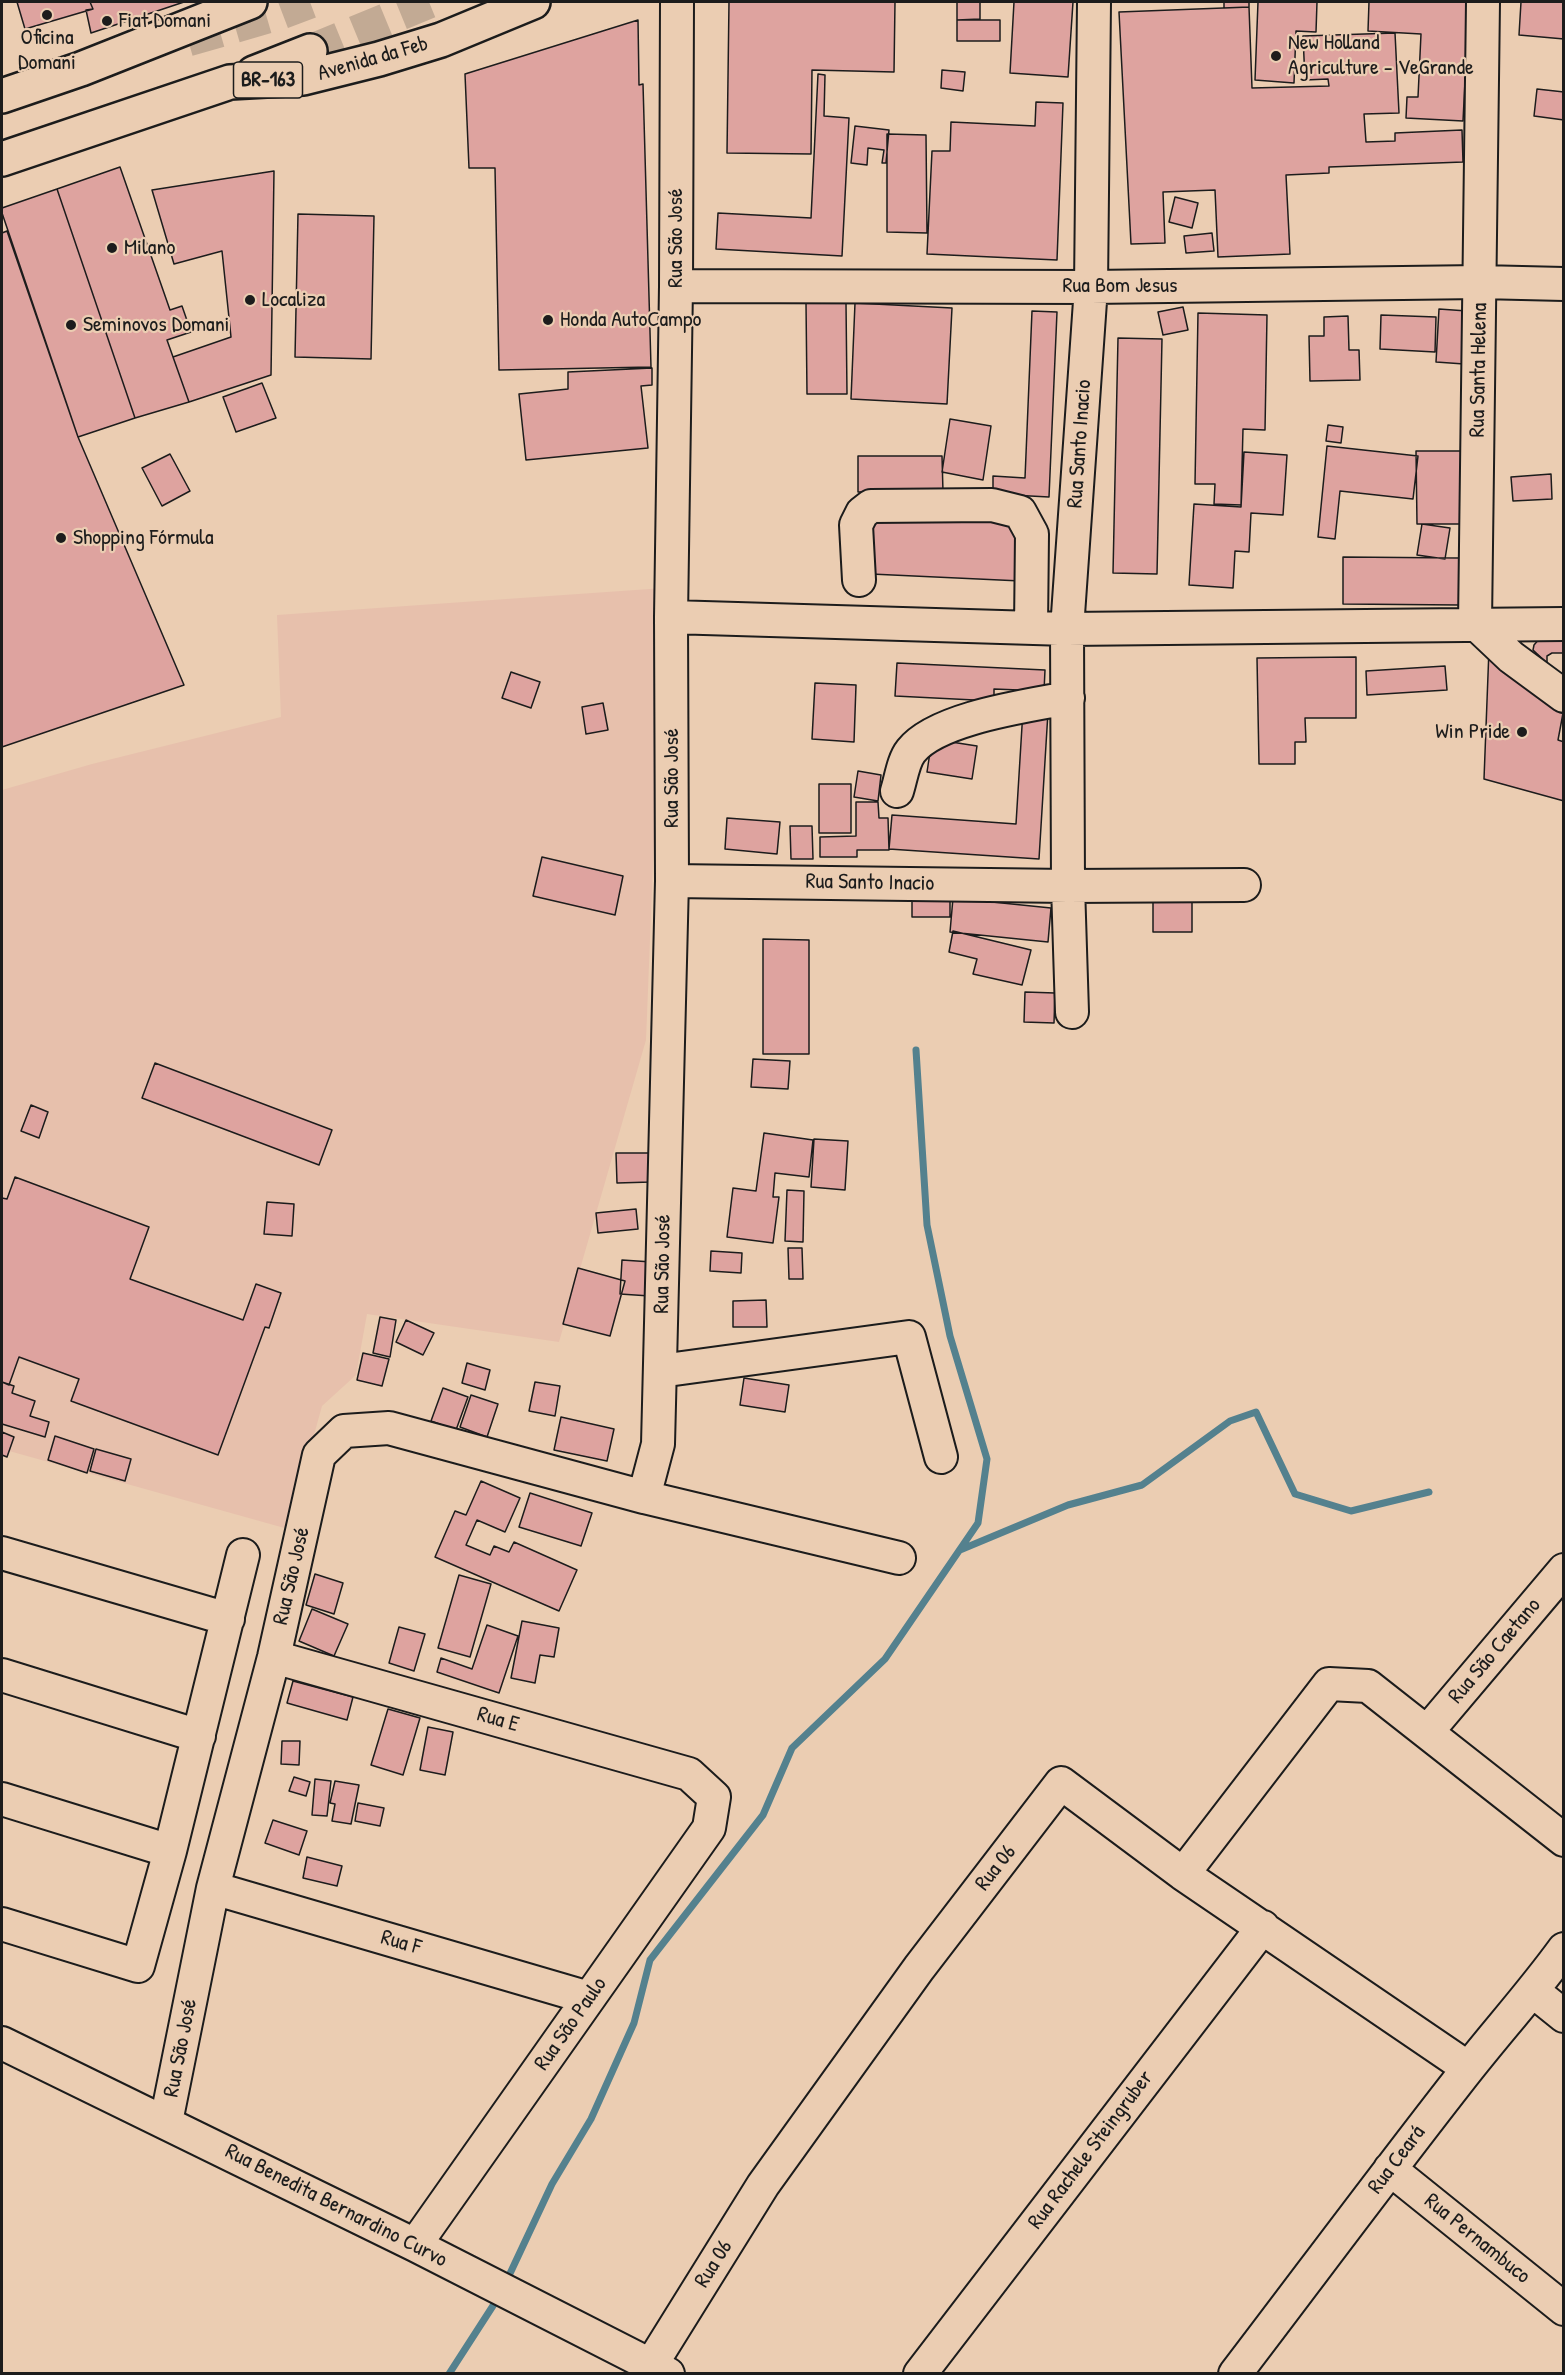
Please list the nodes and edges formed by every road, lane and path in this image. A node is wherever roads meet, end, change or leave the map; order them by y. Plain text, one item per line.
1 (250, 2) edge
2 (533, 2) edge
3 (677, 2) edge
4 (1094, 2) edge
5 (1482, 2) edge
6 (310, 51) tunnel mouth
7 (134, 55) dead end
8 (81, 69) junction
9 (230, 82) junction
10 (2, 96) edge
11 (2, 159) edge
12 (1480, 282) junction
13 (1563, 284) edge
14 (676, 286) junction
15 (1090, 287) junction
16 (859, 580) dead end
17 (670, 617) junction
18 (1475, 623) junction
19 (1563, 624) edge
20 (1031, 627) junction
21 (1067, 629) junction
22 (1563, 696) edge
23 (1068, 698) junction
24 (897, 791) dead end
25 (672, 881) junction
26 (1244, 885) dead end
27 (1068, 886) junction
28 (1072, 1012) dead end
29 (660, 1371) junction
30 (941, 1457) dead end
31 (644, 1497) junction
32 (2, 1553) edge
33 (243, 1555) dead end
34 (899, 1558) dead end
35 (1563, 1570) edge
36 (228, 1619) junction
37 (274, 1657) junction
38 (2, 1675) edge
39 (1428, 1732) junction
40 (199, 1736) junction
41 (714, 1797) joint
42 (2, 1799) edge
43 (1563, 1840) edge
44 (170, 1851) junction
45 (1183, 1874) junction
46 (213, 1888) junction
47 (2, 1924) edge
48 (1263, 1927) junction
49 (1563, 1949) edge
50 (1533, 1991) junction
51 (589, 1998) junction
52 (1563, 2016) edge
53 (2, 2043) edge
54 (1468, 2068) junction
55 (166, 2122) junction
56 (1390, 2169) junction
57 (415, 2245) junction
58 (1563, 2309) edge
59 (1251, 2368) edge
60 (660, 2369) edge
61 (920, 2373) edge

1 - 8 main road
2 - 9 main road, Avenida da Feb / BR-163
3 - 14 street, Rua São José
4 - 15 street, Rua Santo Inacio
5 - 12 street, Rua Santa Helena
6 - 9 main road
7 - 8 main road
8 - 10 main road
9 - 11 main road, Avenida da Feb / BR-163
12 - 13 street, Rua Bom Jesus
12 - 15 street, Rua Bom Jesus
12 - 18 street, Rua Santa Helena
14 - 15 street, Rua Bom Jesus
14 - 17 street, Rua São José
15 - 21 street, Rua Santo Inacio
16 - 20 street
17 - 20 street
17 - 25 street, Rua São José
18 - 19 street
18 - 21 street
18 - 22 street
20 - 21 street
21 - 23 street, Rua Santo Inacio
23 - 24 street
23 - 27 street, Rua Santo Inacio
25 - 27 street, Rua Santo Inacio
25 - 29 street, Rua São José
26 - 27 street, Rua Santo Inacio
27 - 28 street, Rua Santo Inacio
29 - 30 street
29 - 31 street, Rua São José
31 - 34 street
31 - 37 street, Rua São José
32 - 36 street
33 - 36 street
35 - 39 street, Rua São Caetano
36 - 40 street
37 - 41 street, Rua E
37 - 46 street, Rua São José
38 - 40 street
39 - 43 street
39 - 45 street
40 - 44 street
41 - 51 street, Rua São Paulo
42 - 44 street
44 - 47 street
45 - 48 street, Rua 06
45 - 60 street, Rua 06
46 - 51 street, Rua F
46 - 55 street, Rua São José
48 - 54 street, Rua 06
48 - 61 street, Rua Rachele Steingruber
49 - 50 street, Rua Ceará
50 - 52 street
50 - 54 street, Rua Ceará
51 - 57 street, Rua São Paulo
53 - 55 street, Rua Benedita Bernardino Curvo
54 - 56 street, Rua Ceará
55 - 57 street, Rua Benedita Bernardino Curvo
56 - 58 street, Rua Pernambuco
56 - 59 street, Rua Ceará
57 - 60 street, Rua Benedita Bernardino Curvo

